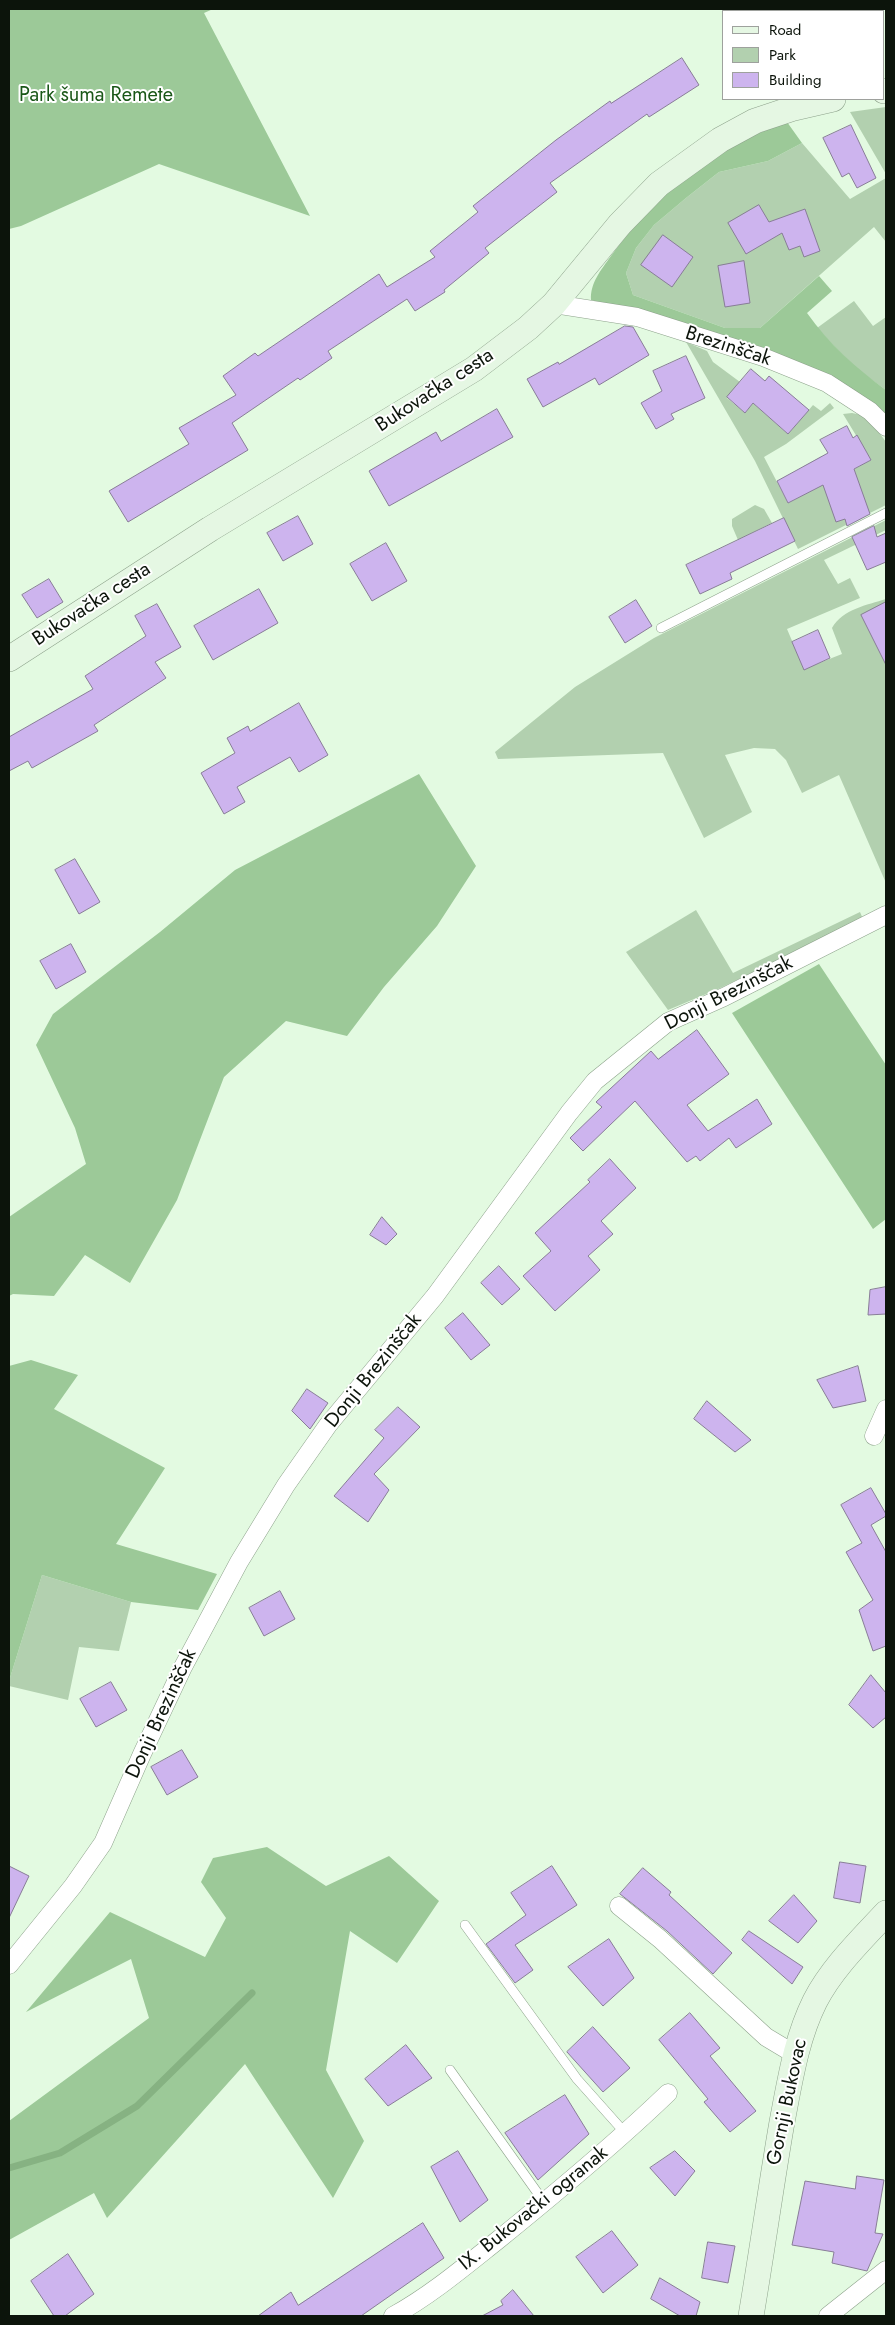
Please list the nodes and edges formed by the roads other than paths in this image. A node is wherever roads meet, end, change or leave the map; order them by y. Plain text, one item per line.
1 (829, 100) edge
2 (554, 304) junction
3 (886, 427) edge
4 (886, 513) edge
5 (661, 628) dead end
6 (9, 659) edge
7 (886, 915) edge
8 (886, 1408) edge
9 (874, 1436) dead end
10 (619, 1906) dead end
11 (886, 1913) edge
12 (464, 1925) dead end
13 (9, 1965) edge
14 (796, 2055) junction
15 (450, 2070) dead end
16 (668, 2093) dead end
17 (626, 2134) junction
18 (544, 2202) junction
19 (886, 2270) edge
20 (393, 2316) edge
21 (751, 2316) edge
22 (828, 2316) edge

1 - 2 main road, Bukovačka cesta
2 - 3 street, Brezinščak
2 - 6 main road, Bukovačka cesta
4 - 5 lane
7 - 13 street, Donji Brezinščak
8 - 9 street
10 - 14 street
11 - 14 main road, Gornji Bukovac
12 - 17 lane
14 - 21 main road, Gornji Bukovac
15 - 18 lane
16 - 17 street, IX. Bukovački ogranak
17 - 18 street, IX. Bukovački ogranak
18 - 20 street, IX. Bukovački ogranak
19 - 22 street

